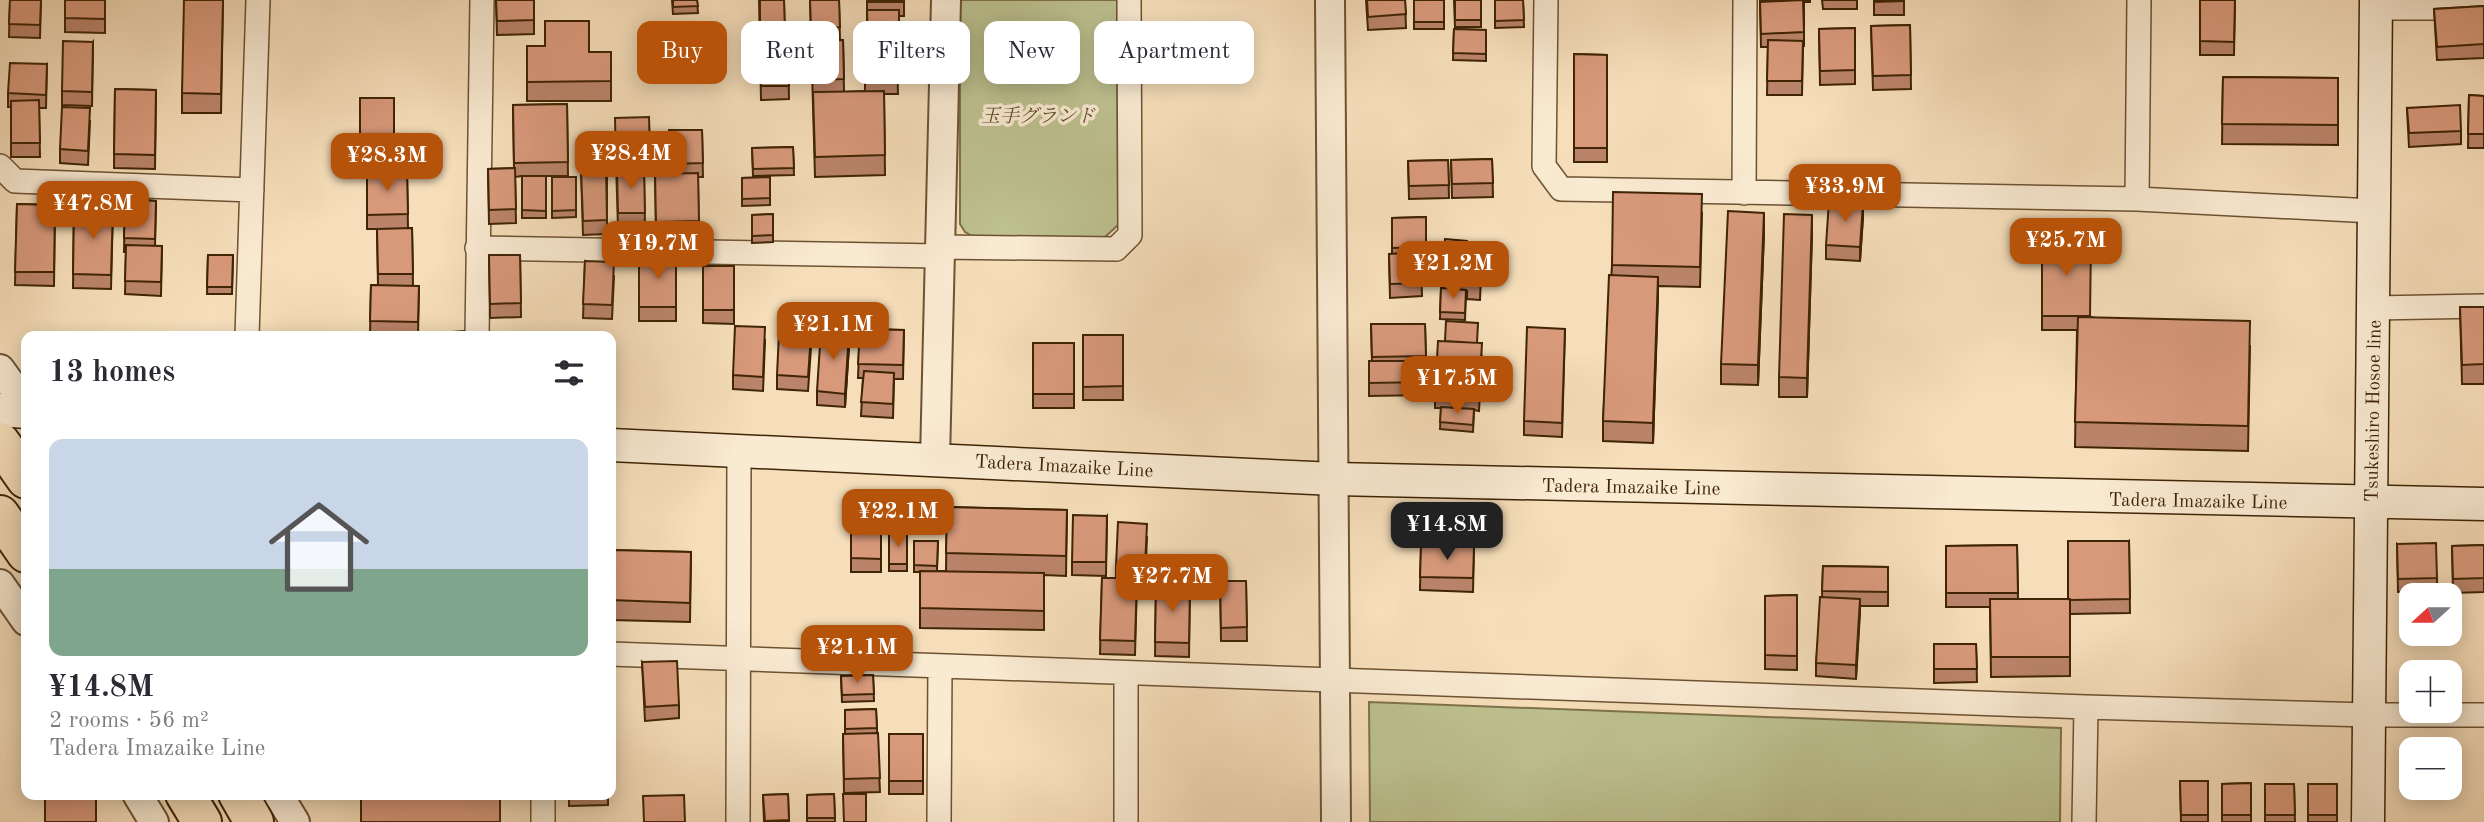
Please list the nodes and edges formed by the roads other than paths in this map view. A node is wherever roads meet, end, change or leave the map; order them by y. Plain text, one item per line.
1 (258, 0) edge
2 (482, 0) edge
3 (946, 0) edge
4 (1129, 0) edge
5 (1330, 0) edge
6 (1546, 0) edge
7 (1745, 0) edge
8 (2139, 0) edge
9 (2376, 4) edge
10 (2484, 8) edge
11 (0, 166) edge
12 (251, 190) junction
13 (1744, 193) junction
14 (2137, 200) junction
15 (2374, 211) junction
16 (477, 248) junction
17 (940, 252) junction
18 (2484, 306) edge
19 (2373, 308) junction
20 (247, 331) edge
21 (477, 331) edge
22 (0, 369) edge
23 (21, 398) edge
24 (0, 410) edge
25 (21, 412) edge
26 (0, 442) edge
27 (616, 445) edge
28 (739, 453) junction
29 (935, 459) junction
30 (21, 473) edge
31 (1335, 479) junction
32 (2371, 504) junction
33 (2484, 504) edge
34 (0, 515) edge
35 (21, 546) edge
36 (0, 584) edge
37 (21, 614) edge
38 (616, 654) edge
39 (737, 658) junction
40 (940, 666) junction
41 (1126, 673) junction
42 (1336, 682) junction
43 (2086, 707) junction
44 (2369, 715) junction
45 (2484, 715) edge
46 (141, 800) edge
47 (189, 800) edge
48 (241, 800) edge
49 (282, 800) edge
50 (543, 800) edge
51 (154, 822) edge
52 (202, 822) edge
53 (254, 822) edge
54 (295, 822) edge
55 (543, 822) edge
56 (738, 822) edge
57 (939, 822) edge
58 (1126, 822) edge
59 (1336, 822) edge
60 (2084, 822) edge
61 (2368, 822) edge

1 - 12 street
2 - 16 street
3 - 17 street
4 - 17 street
5 - 31 street
6 - 13 street
7 - 13 street
8 - 14 street
9 - 10 street
9 - 15 main road, Tsukeshiro Hosoe line
11 - 12 street
12 - 20 street
13 - 14 street
14 - 15 street
15 - 19 main road, Tsukeshiro Hosoe line
16 - 17 street
16 - 21 street
17 - 29 street
18 - 19 street
19 - 32 main road, Tsukeshiro Hosoe line
22 - 23 street
24 - 25 main road
26 - 30 highway
27 - 28 main road, Tadera Imazaike Line
28 - 29 main road, Tadera Imazaike Line
28 - 39 street
29 - 31 main road, Tadera Imazaike Line
31 - 32 main road, Tadera Imazaike Line
31 - 42 street
32 - 33 main road, Tadera Imazaike Line
32 - 44 main road, Tsukeshiro Hosoe line
34 - 35 highway
36 - 37 street
38 - 39 street
39 - 40 street
39 - 56 street
40 - 41 street
40 - 57 street
41 - 42 street
41 - 58 street
42 - 43 street
42 - 59 street
43 - 44 street
43 - 60 street
44 - 45 street
44 - 61 main road, Tsukeshiro Hosoe line
46 - 51 street
47 - 52 highway
48 - 53 highway
49 - 54 street
50 - 55 street

